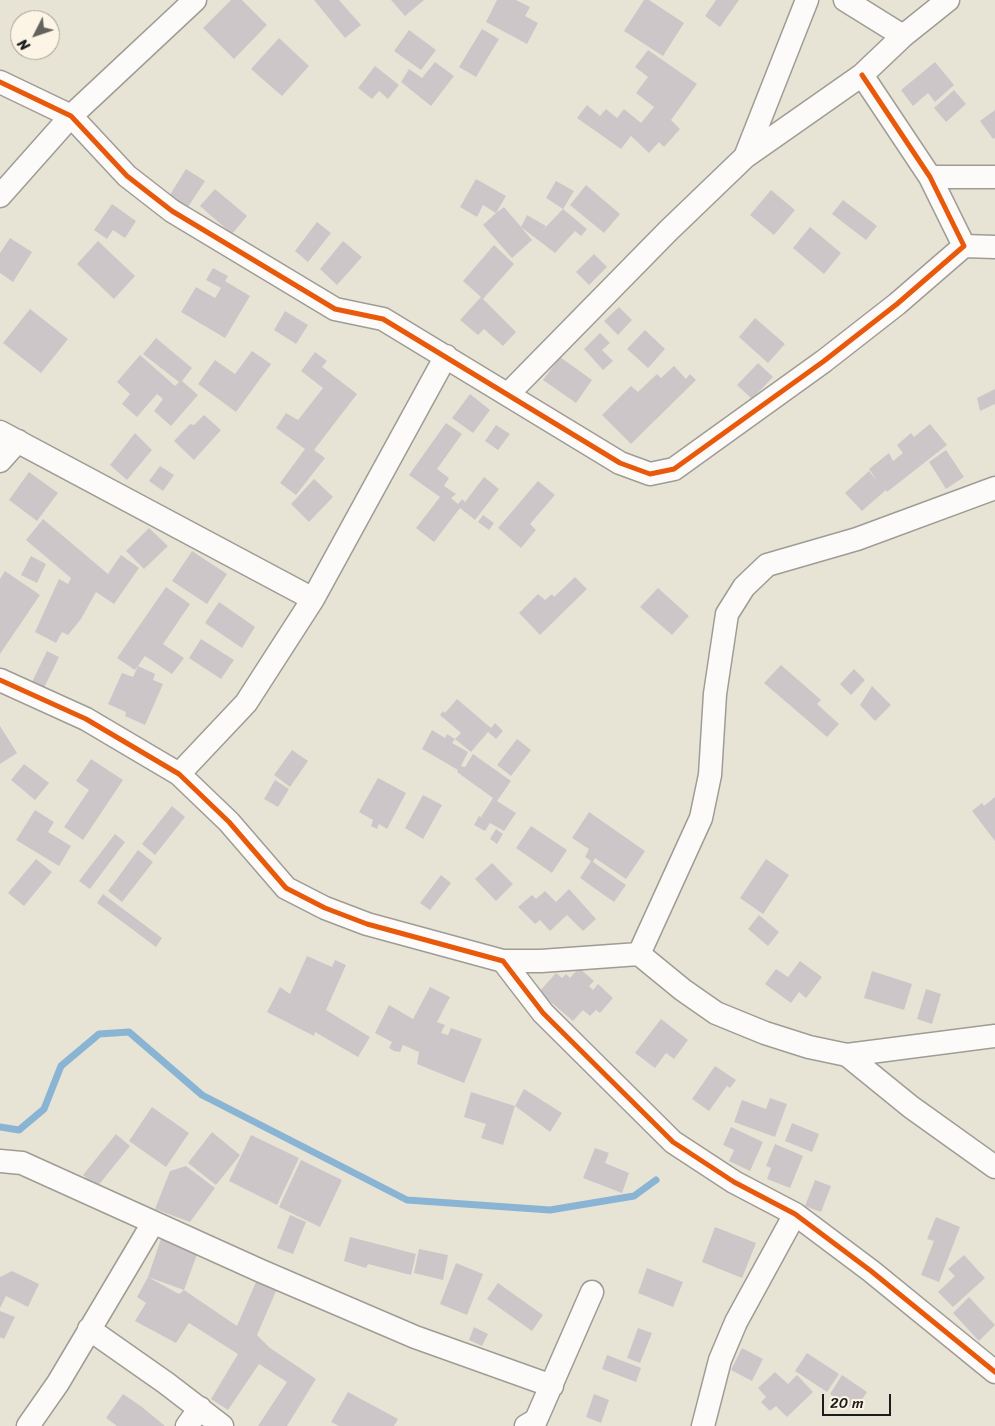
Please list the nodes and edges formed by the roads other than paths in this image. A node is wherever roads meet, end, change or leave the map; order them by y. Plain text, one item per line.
1 (195, 0) edge
2 (807, 0) edge
3 (845, 0) edge
4 (948, 0) edge
5 (903, 36) junction
6 (862, 75) junction
7 (0, 82) edge
8 (71, 116) junction
9 (745, 158) junction
10 (930, 177) junction
11 (995, 177) edge
12 (0, 196) edge
13 (964, 246) junction
14 (995, 247) edge
15 (446, 356) junction
16 (508, 394) junction
17 (9, 436) edge
18 (0, 461) edge
19 (995, 488) edge
20 (313, 599) junction
21 (0, 680) edge
22 (179, 774) junction
23 (639, 954) junction
24 (502, 961) junction
25 (995, 1036) edge
26 (847, 1055) junction
27 (0, 1162) edge
28 (995, 1167) edge
29 (795, 1214) junction
30 (153, 1223) junction
31 (592, 1292) dead end
32 (89, 1329) junction
33 (995, 1372) edge
34 (552, 1386) junction
35 (200, 1408) junction
36 (535, 1424) edge
37 (28, 1426) edge
38 (187, 1426) edge
39 (222, 1426) edge
40 (703, 1426) edge

1 - 8 street
2 - 9 street
3 - 5 street
4 - 5 street
5 - 6 street
6 - 9 street
6 - 10 street
7 - 8 street
8 - 12 street
8 - 15 street
9 - 16 street
10 - 11 street
10 - 13 street
13 - 14 street
13 - 16 street
15 - 16 street
15 - 20 street
17 - 18 street
17 - 20 street
19 - 23 street
20 - 22 street
21 - 22 street
22 - 24 street
23 - 24 street
23 - 26 street
24 - 29 street
25 - 26 street
26 - 28 street
27 - 30 street
29 - 33 street
29 - 40 street
30 - 32 street
30 - 34 street
31 - 34 street
32 - 35 street
32 - 37 street
34 - 36 street
35 - 38 street
35 - 39 street

